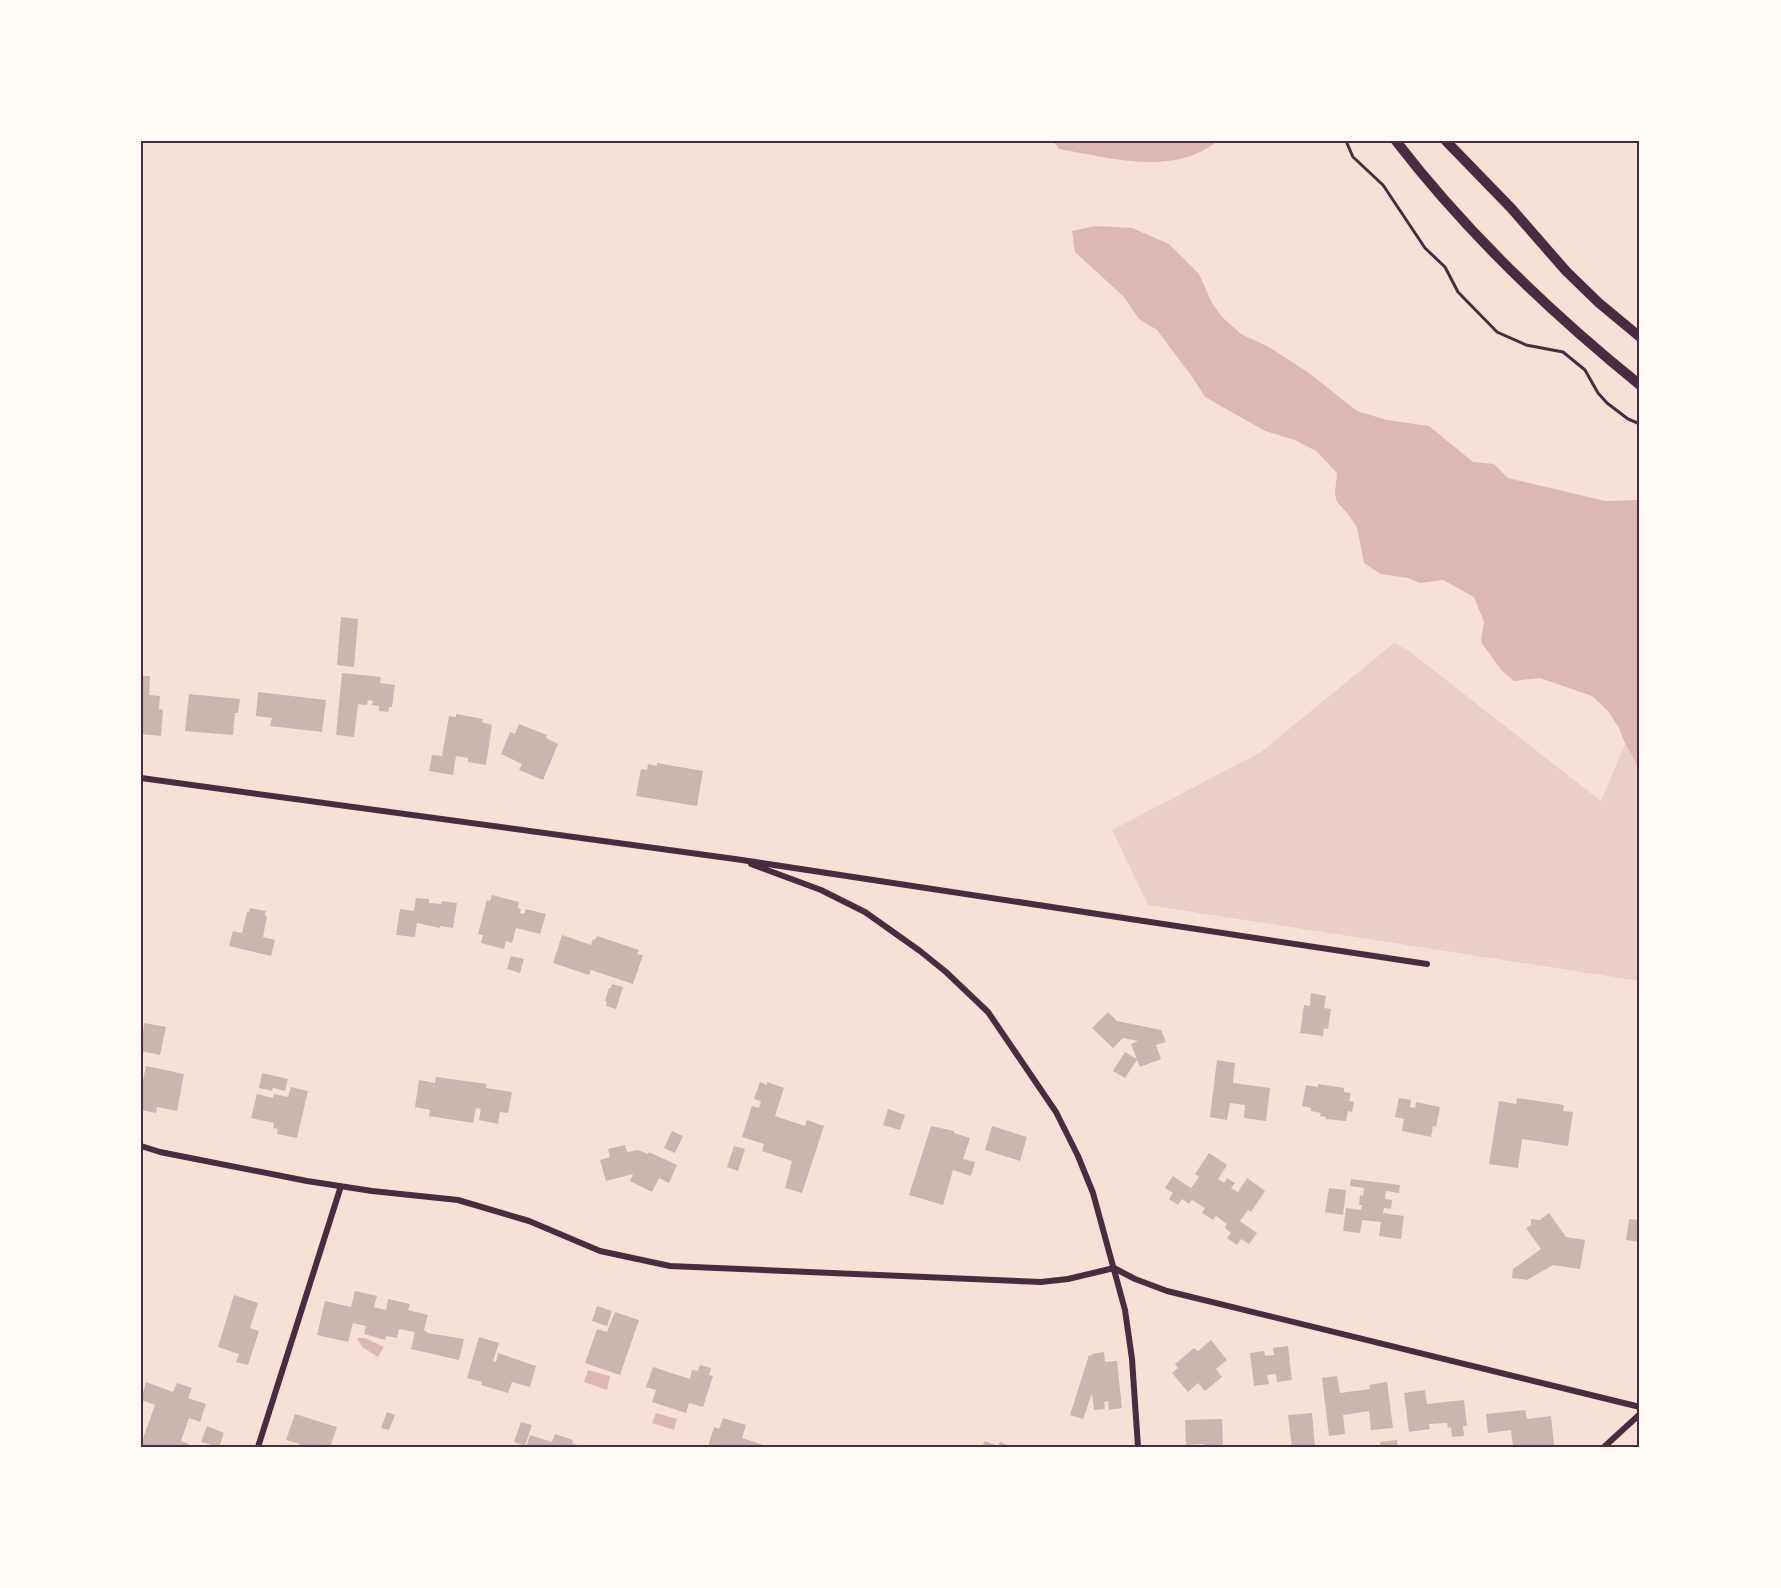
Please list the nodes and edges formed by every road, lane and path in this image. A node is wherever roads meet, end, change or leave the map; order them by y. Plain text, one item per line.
1 (1346, 141) edge
2 (1396, 141) edge
3 (1446, 141) edge
4 (1640, 337) edge
5 (1640, 385) edge
6 (1640, 424) edge
7 (141, 778) edge
8 (735, 859) junction
9 (1427, 964) dead end
10 (141, 1146) edge
11 (341, 1186) junction
12 (1114, 1268) junction
13 (1640, 1407) edge
14 (1640, 1414) edge
15 (258, 1447) edge
16 (1138, 1447) edge
17 (1604, 1447) edge

1 - 6 path
2 - 5 main road
3 - 4 main road
7 - 8 street
8 - 9 street
8 - 12 street
10 - 11 street
11 - 12 street
11 - 15 street
12 - 13 street
12 - 16 street
14 - 17 street

